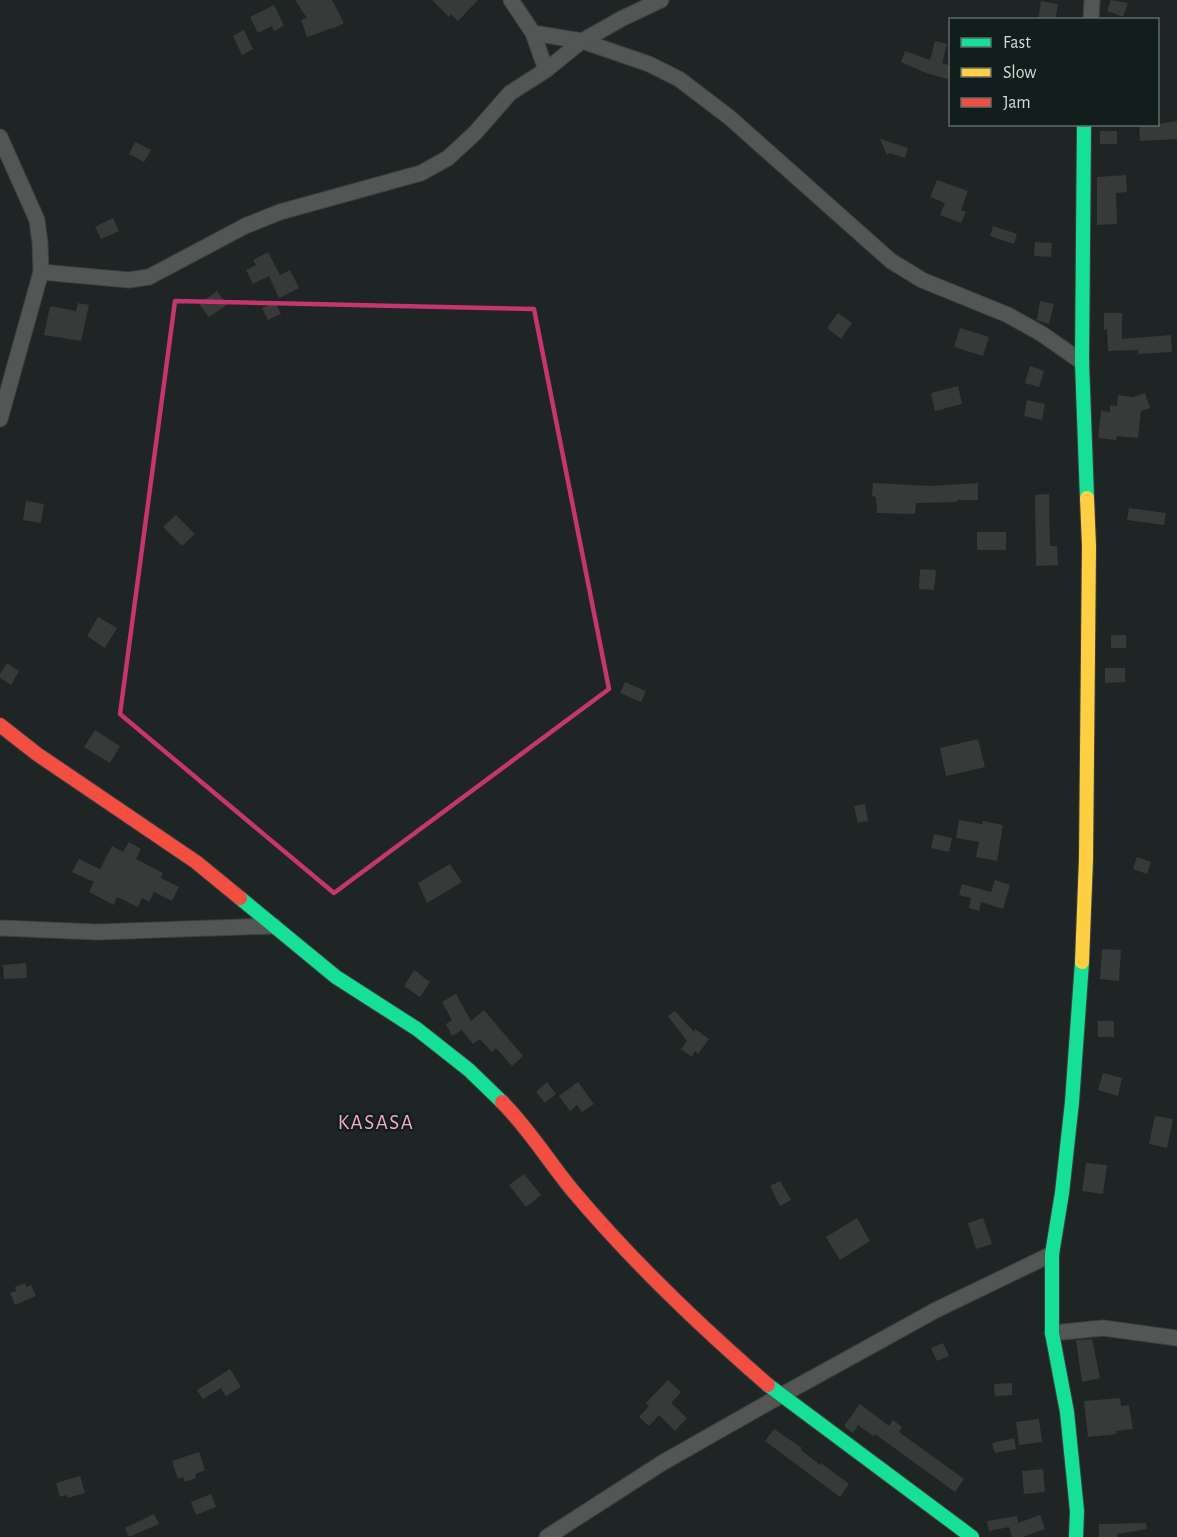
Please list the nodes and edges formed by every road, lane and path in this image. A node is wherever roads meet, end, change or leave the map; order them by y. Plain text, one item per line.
1 (512, 0) edge
2 (661, 0) edge
3 (1092, 0) edge
4 (1091, 18) edge
5 (533, 33) junction
6 (582, 41) junction
7 (546, 70) junction
8 (1084, 126) edge
9 (0, 137) edge
10 (41, 272) junction
11 (1082, 362) junction
12 (0, 419) edge
13 (0, 725) edge
14 (274, 926) junction
15 (0, 928) edge
16 (1052, 1254) junction
17 (1053, 1333) junction
18 (1177, 1338) edge
19 (780, 1396) junction
20 (547, 1537) edge
21 (972, 1537) edge
22 (1076, 1537) edge

1 - 5 street
2 - 6 street
3 - 4 street
5 - 6 street
5 - 7 street
6 - 7 street
6 - 11 street
7 - 10 street
8 - 11 street
9 - 10 street
10 - 12 street
11 - 16 street
13 - 14 street
14 - 15 street
14 - 19 street
16 - 17 street
16 - 19 street
17 - 18 street
17 - 22 street
19 - 20 street
19 - 21 street

